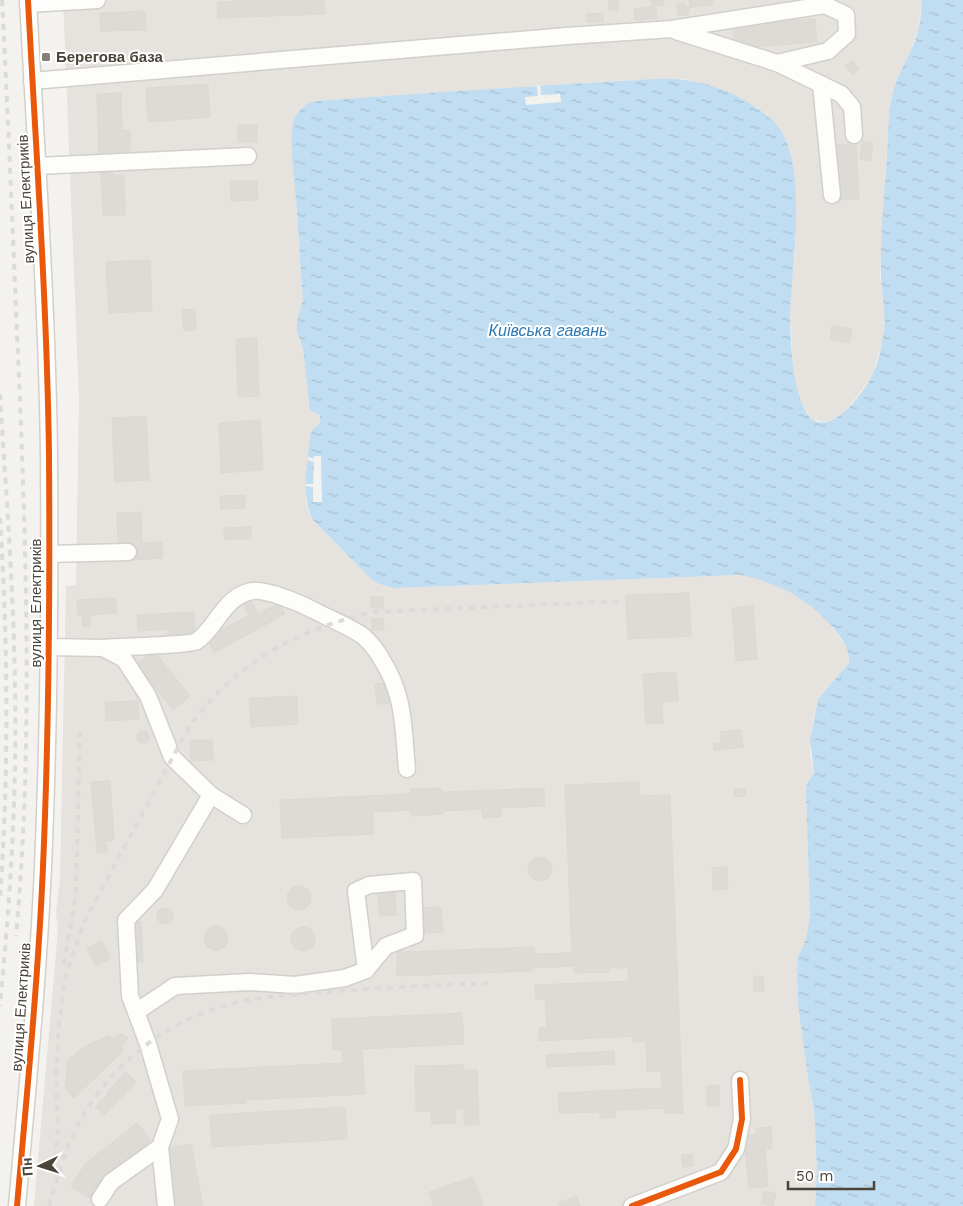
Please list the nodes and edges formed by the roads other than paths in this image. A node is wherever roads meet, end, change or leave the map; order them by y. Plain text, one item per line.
1 (86, 0) edge
2 (97, 0) edge
3 (28, 2) edge
4 (672, 29) junction
5 (777, 63) junction
6 (32, 81) junction
7 (821, 84) junction
8 (854, 135) dead end
9 (248, 156) dead end
10 (37, 166) junction
11 (832, 195) dead end
12 (128, 552) dead end
13 (49, 554) junction
14 (48, 647) junction
15 (103, 648) junction
16 (407, 769) dead end
17 (210, 794) junction
18 (243, 815) dead end
19 (366, 970) junction
20 (136, 1012) junction
21 (740, 1080) dead end
22 (160, 1148) junction
23 (100, 1199) dead end
24 (17, 1206) edge
25 (166, 1206) edge
26 (632, 1206) edge

1 - 2 street
1 - 3 street
3 - 6 street, вулиця Електриків
4 - 5 street
4 - 5 street
4 - 6 street
5 - 7 street
6 - 10 street, вулиця Електриків
7 - 8 street
7 - 11 street
9 - 10 street
10 - 13 street, вулиця Електриків
12 - 13 street
13 - 14 street, вулиця Електриків
14 - 15 street
14 - 24 street, вулиця Електриків
15 - 16 street
15 - 17 street
17 - 18 street
17 - 20 street
19 - 19 street
19 - 20 street
20 - 22 street
21 - 26 street
22 - 23 street
22 - 25 street

